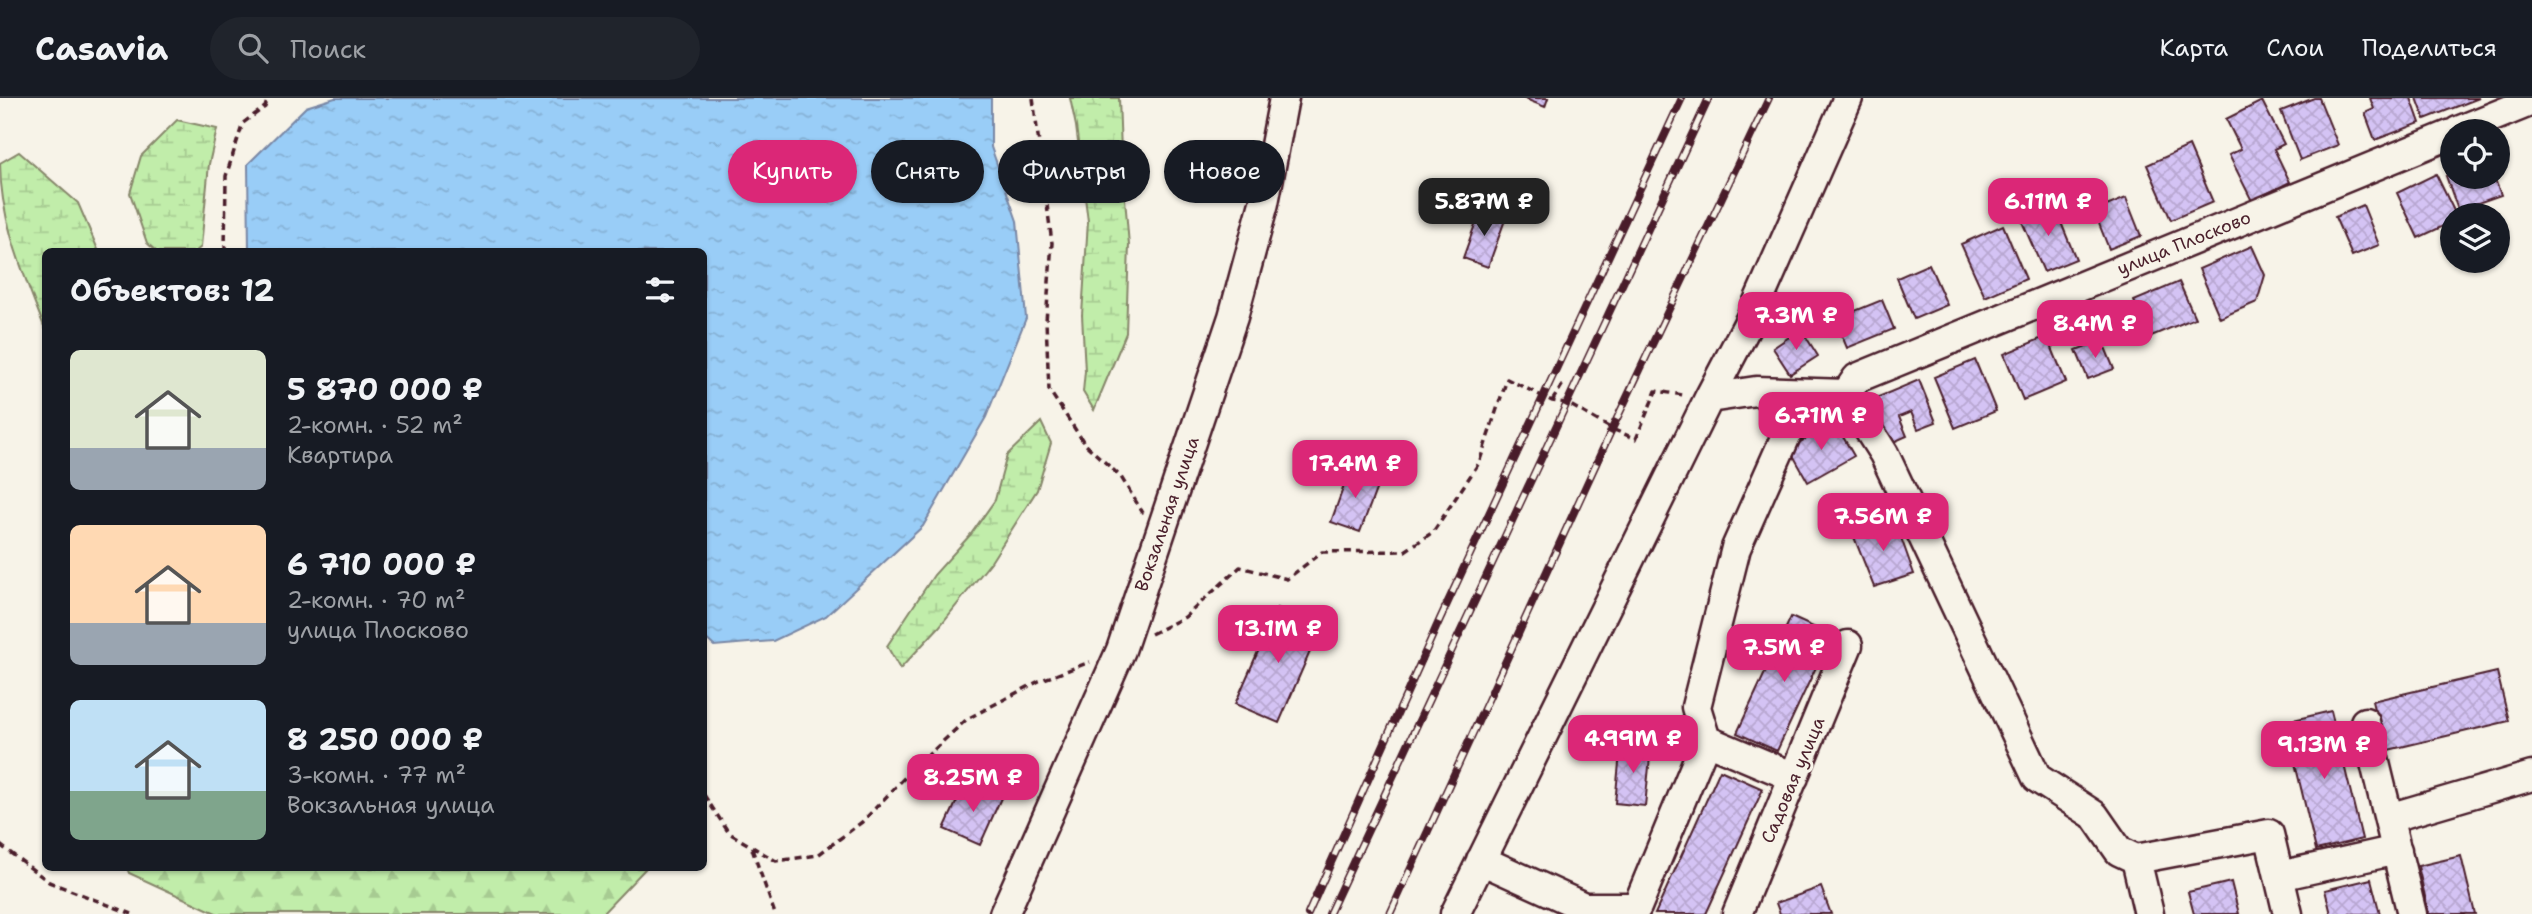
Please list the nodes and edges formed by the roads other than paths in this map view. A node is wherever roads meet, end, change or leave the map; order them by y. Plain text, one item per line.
1 (1284, 98) edge
2 (1848, 98) edge
3 (2532, 101) edge
4 (2488, 119) edge
5 (2440, 139) edge
6 (1805, 393) junction
7 (1846, 394) junction
8 (1709, 398) junction
9 (1849, 645) dead end
10 (2365, 722) dead end
11 (1706, 740) junction
12 (2532, 776) edge
13 (1794, 777) junction
14 (2389, 818) junction
15 (2397, 850) junction
16 (2136, 859) junction
17 (1481, 860) junction
18 (2279, 876) junction
19 (1582, 911) edge
20 (1004, 914) edge
21 (1455, 914) edge
22 (1737, 914) edge
23 (2149, 914) edge
24 (2288, 914) edge
25 (2412, 914) edge

1 - 20 street, Вокзальная улица
2 - 8 street
3 - 4 street
5 - 7 street, улица Плосково
6 - 7 street
6 - 8 street
6 - 11 street
7 - 16 street
8 - 17 street
9 - 13 street, Садовая улица
10 - 14 street
11 - 13 street
11 - 19 street
12 - 14 street
13 - 22 street, Садовая улица
14 - 15 street
15 - 18 street
15 - 25 street
16 - 18 street
16 - 23 street
17 - 19 street
17 - 21 street
18 - 24 street

